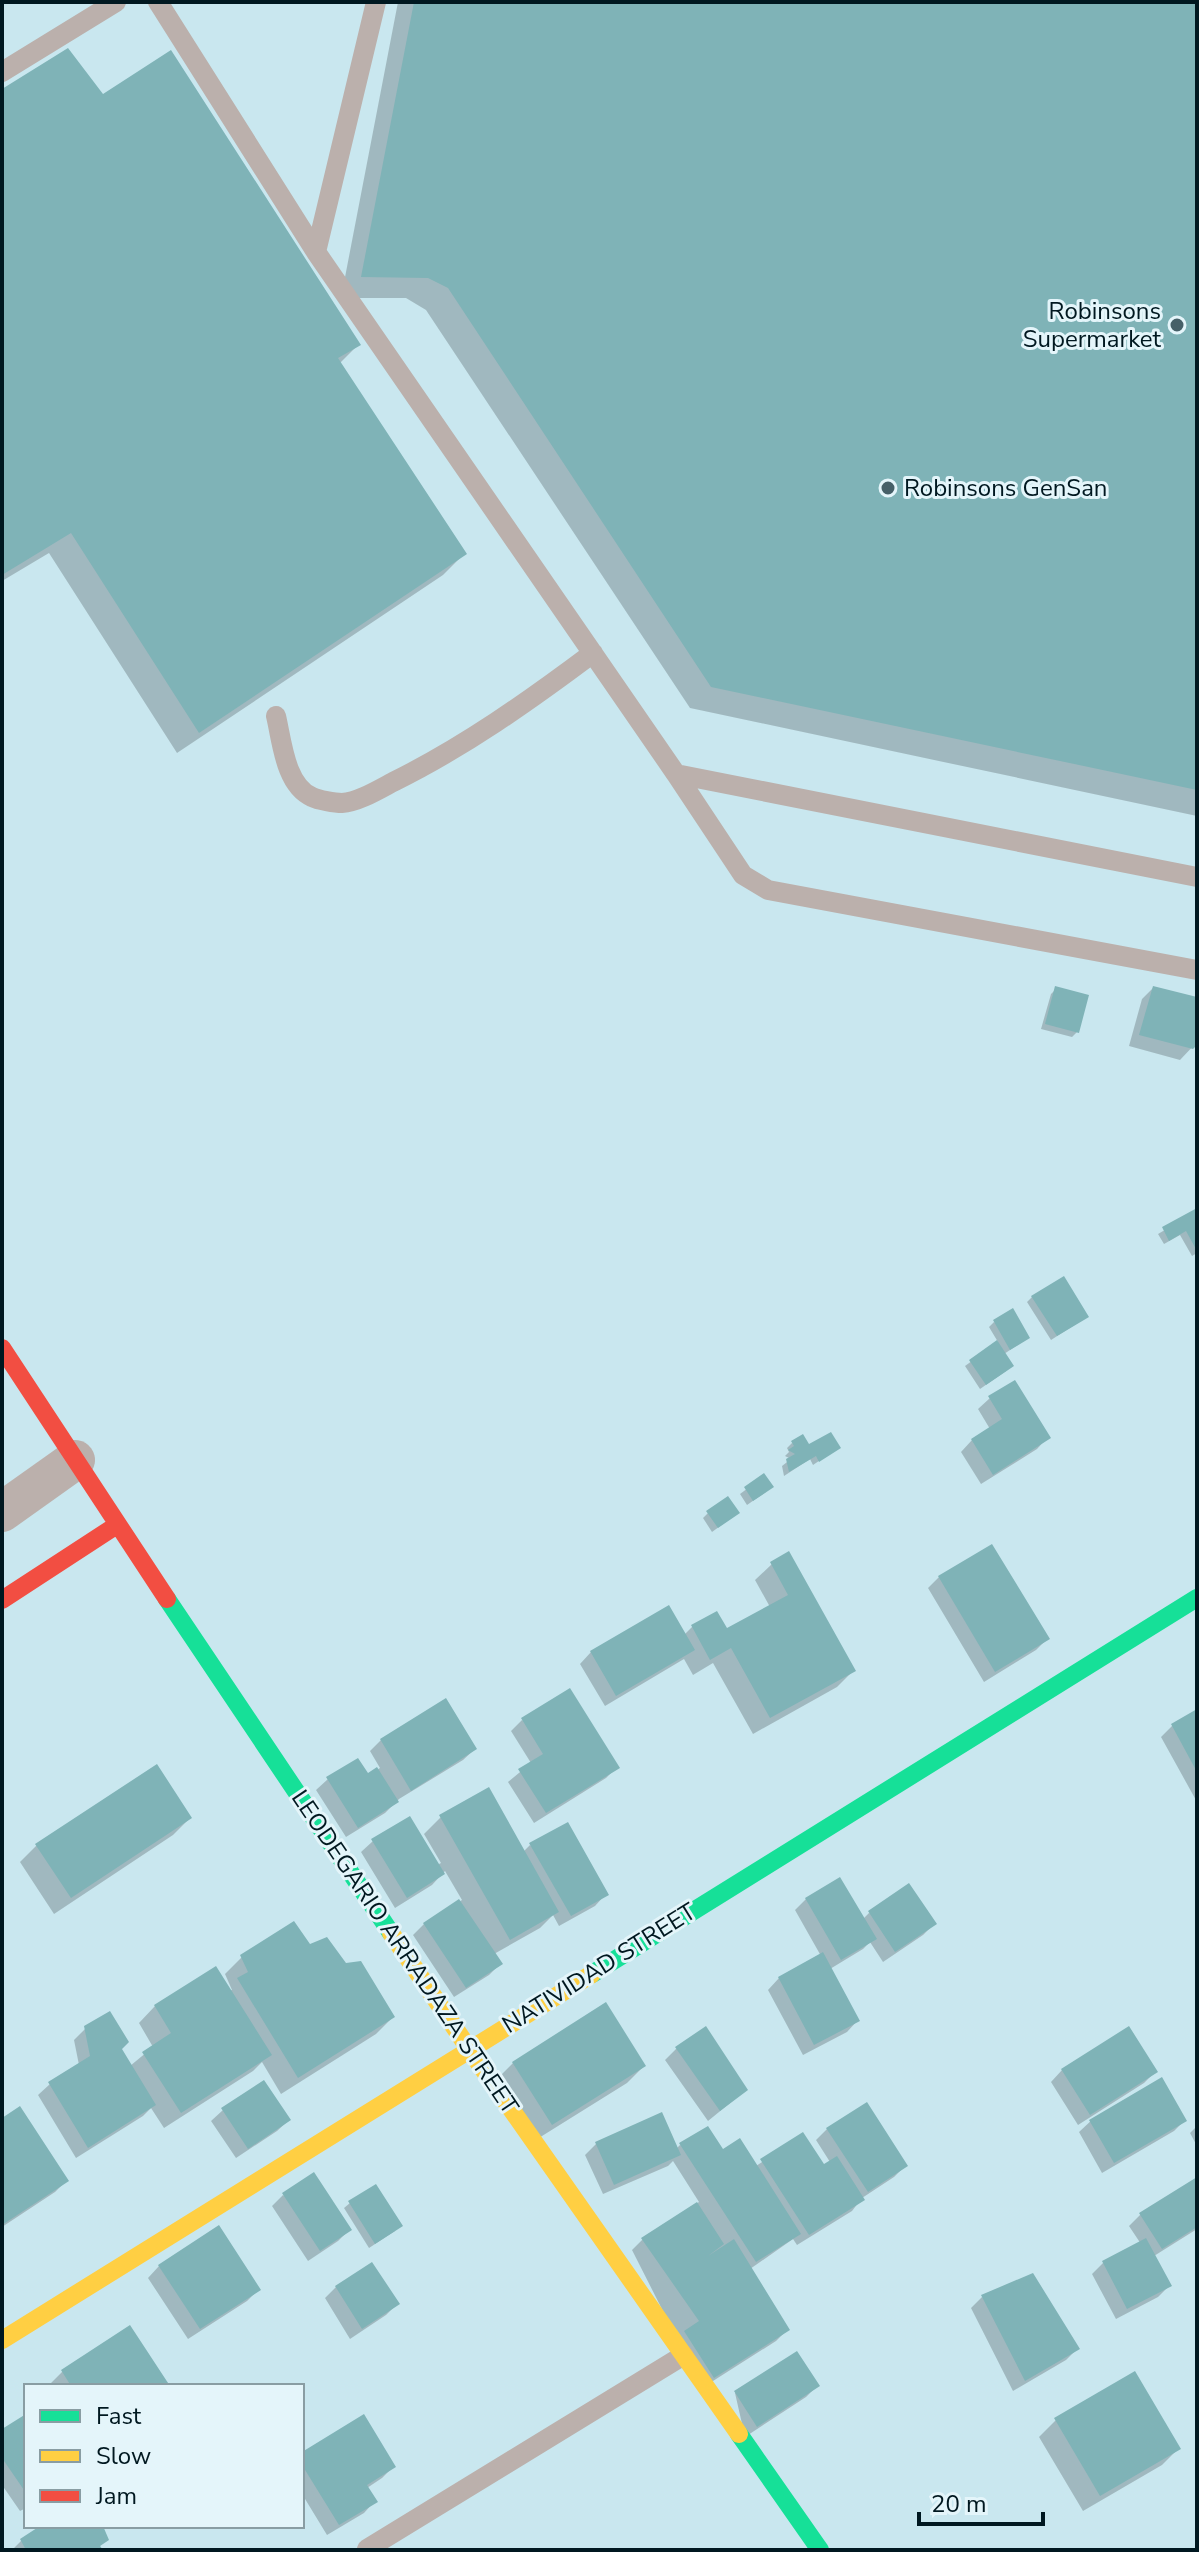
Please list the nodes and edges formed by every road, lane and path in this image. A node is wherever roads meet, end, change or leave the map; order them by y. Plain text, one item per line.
1 (116, 2) edge
2 (376, 2) edge
3 (163, 4) edge
4 (2, 72) edge
5 (316, 252) junction
6 (593, 653) junction
7 (276, 716) dead end
8 (676, 774) junction
9 (1197, 877) edge
10 (1197, 970) edge
11 (2, 1348) edge
12 (75, 1460) junction
13 (2, 1512) edge
14 (117, 1525) junction
15 (1197, 1598) edge
16 (2, 1600) edge
17 (469, 2049) junction
18 (2, 2340) edge
19 (684, 2355) junction
20 (367, 2549) edge
21 (820, 2550) edge

1 - 4 lane
2 - 5 lane
3 - 5 lane
5 - 6 lane
6 - 7 lane
6 - 8 lane
8 - 9 lane
8 - 10 lane
11 - 12 street, LEODEGARIO ARRADAZA STREET
12 - 13 street
12 - 14 street, LEODEGARIO ARRADAZA STREET
14 - 16 street
14 - 17 street, LEODEGARIO ARRADAZA STREET
15 - 17 street, NATIVIDAD STREET
17 - 18 street, NATIVIDAD STREET
17 - 19 street, LEODEGARIO ARRADAZA STREET
19 - 20 lane
19 - 21 street, LEODEGARIO ARRADAZA STREET

